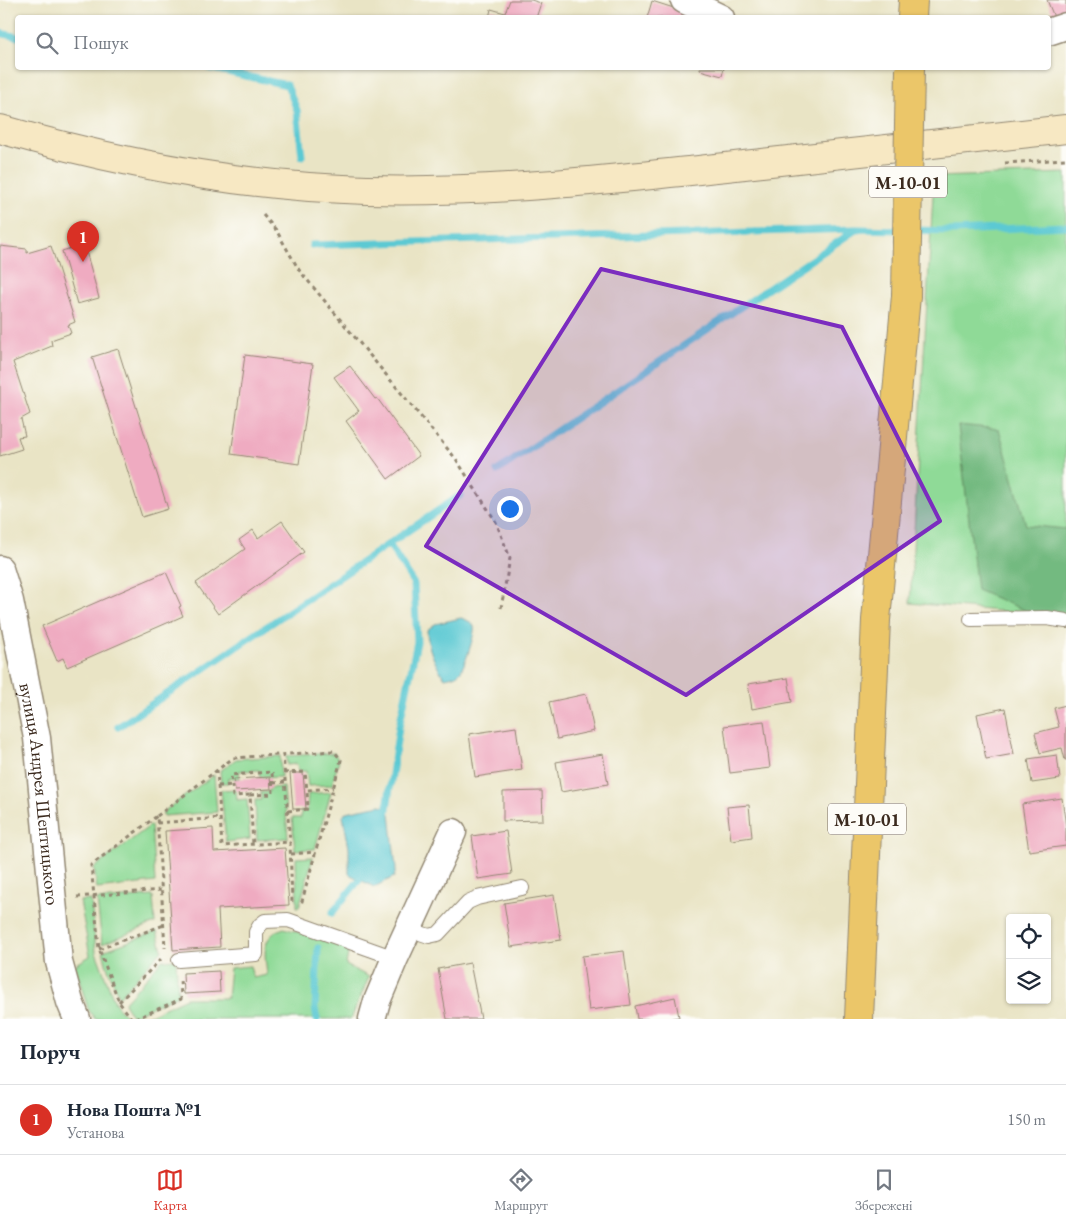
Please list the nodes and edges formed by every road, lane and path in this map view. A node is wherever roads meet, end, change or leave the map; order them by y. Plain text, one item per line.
1 (684, 0) edge
2 (913, 0) edge
3 (716, 15) edge
4 (912, 15) edge
5 (1066, 26) edge
6 (1051, 31) edge
7 (910, 70) edge
8 (0, 129) edge
9 (1066, 129) edge
10 (263, 215) dead end
11 (0, 569) edge
12 (5, 604) edge
13 (501, 608) dead end
14 (971, 619) dead end
15 (1066, 622) edge
16 (283, 754) junction
17 (217, 770) junction
18 (284, 773) junction
19 (285, 782) junction
20 (273, 783) junction
21 (232, 785) junction
22 (218, 786) junction
23 (333, 788) junction
24 (307, 790) junction
25 (250, 795) junction
26 (288, 811) junction
27 (157, 816) junction
28 (220, 818) junction
29 (157, 823) junction
30 (453, 832) dead end
31 (290, 842) junction
32 (254, 844) junction
33 (315, 852) junction
34 (291, 854) junction
35 (522, 888) dead end
36 (94, 896) junction
37 (292, 922) junction
38 (164, 925) dead end
39 (408, 929) junction
40 (99, 949) junction
41 (166, 954) dead end
42 (396, 958) junction
43 (180, 960) dead end
44 (120, 1002) junction
45 (77, 1019) edge
46 (132, 1019) edge
47 (372, 1019) edge
48 (859, 1019) edge

1 - 3 street
2 - 4 highway
5 - 6 street
7 - 48 highway, М-10-01, bridge
8 - 9 main road
10 - 13 path
11 - 12 street, вулиця Андрея Шептицького
12 - 45 street, вулиця Андрея Шептицького
14 - 15 lane
16 - 17 path
16 - 18 path
16 - 23 path
17 - 22 path
17 - 27 path
18 - 19 path
18 - 24 path
19 - 20 path
19 - 26 path
20 - 21 path
20 - 25 path
21 - 22 path
21 - 25 path
22 - 28 path
23 - 24 path
23 - 33 path
24 - 26 path
25 - 32 path
26 - 31 path
27 - 29 path
27 - 36 path
28 - 29 path
28 - 32 path
29 - 36 path
30 - 39 street
31 - 32 path
31 - 34 path
33 - 34 path
33 - 37 path
34 - 37 path
35 - 39 lane
36 - 40 path
37 - 42 lane
37 - 43 lane
38 - 40 path
39 - 42 street
40 - 44 path
41 - 44 path
42 - 47 street
44 - 46 path

